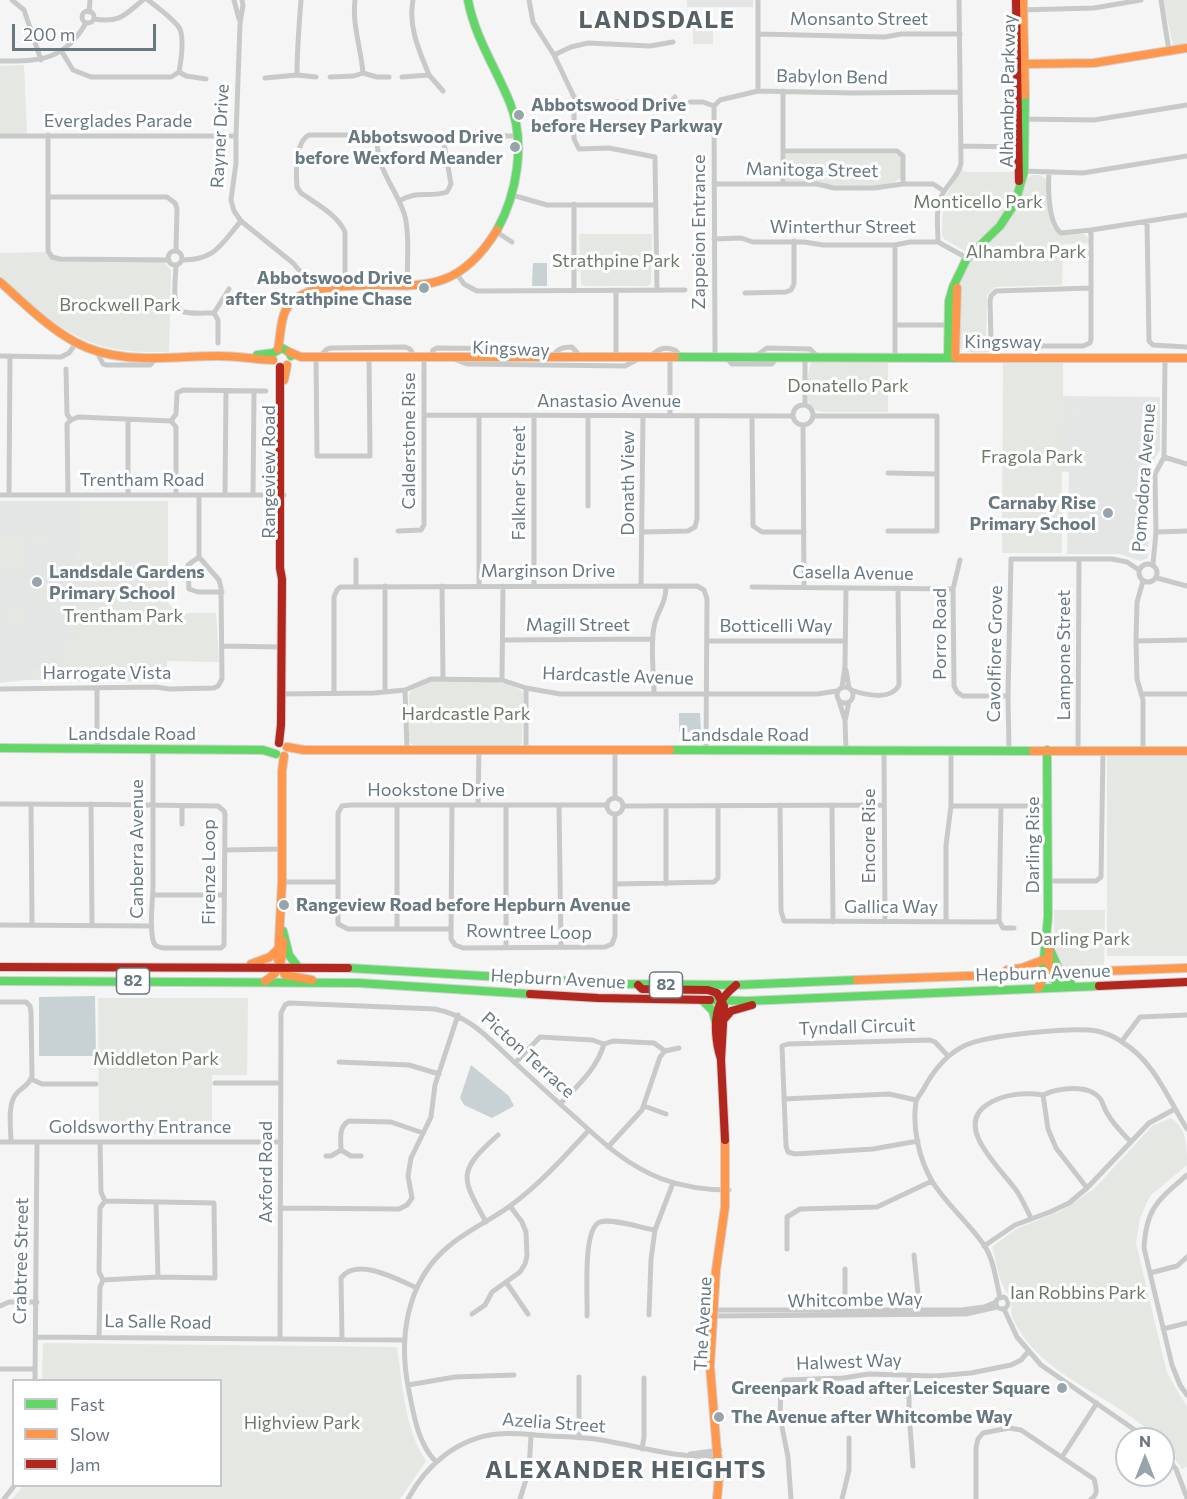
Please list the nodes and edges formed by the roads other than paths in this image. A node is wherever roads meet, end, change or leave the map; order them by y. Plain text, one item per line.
1 (12, 0) edge
2 (90, 0) edge
3 (143, 0) edge
4 (148, 0) edge
5 (234, 0) edge
6 (242, 0) edge
7 (301, 0) edge
8 (355, 0) edge
9 (413, 0) edge
10 (468, 0) edge
11 (529, 0) edge
12 (758, 0) edge
13 (959, 0) edge
14 (1016, 0) edge
15 (1023, 0) edge
16 (1066, 0) edge
17 (1138, 0) edge
18 (1161, 0) edge
19 (1066, 9) junction
20 (1021, 10) junction
21 (89, 12) junction
22 (94, 19) junction
23 (86, 23) junction
24 (240, 24) junction
25 (758, 34) junction
26 (960, 34) junction
27 (673, 42) dead end
28 (1187, 48) edge
29 (1169, 51) junction
30 (62, 52) junction
31 (554, 55) junction
32 (41, 60) junction
33 (0, 61) edge
34 (1022, 64) junction
35 (179, 72) junction
36 (363, 73) junction
37 (297, 75) junction
38 (429, 75) junction
39 (316, 77) dead end
40 (330, 77) dead end
41 (389, 77) dead end
42 (402, 77) dead end
43 (265, 78) dead end
44 (206, 79) dead end
45 (443, 91) dead end
46 (758, 91) junction
47 (783, 91) junction
48 (959, 92) junction
49 (675, 97) dead end
50 (690, 102) dead end
51 (714, 105) junction
52 (1187, 105) edge
53 (574, 107) dead end
54 (1022, 119) junction
55 (48, 135) junction
56 (0, 136) edge
57 (236, 136) junction
58 (516, 136) junction
59 (962, 146) junction
60 (1017, 147) junction
61 (783, 151) junction
62 (1187, 156) edge
63 (1021, 171) junction
64 (1049, 173) junction
65 (714, 184) junction
66 (783, 184) junction
67 (903, 184) junction
68 (944, 191) junction
69 (512, 195) junction
70 (48, 197) junction
71 (399, 201) junction
72 (574, 204) junction
73 (656, 205) junction
74 (1187, 215) edge
75 (241, 221) junction
76 (1147, 222) junction
77 (1091, 230) junction
78 (495, 231) junction
79 (714, 239) junction
80 (512, 242) dead end
81 (794, 242) junction
82 (938, 242) junction
83 (895, 245) junction
84 (176, 252) junction
85 (967, 258) junction
86 (168, 260) junction
87 (182, 260) junction
88 (176, 265) junction
89 (456, 273) junction
90 (957, 277) junction
91 (0, 282) edge
92 (345, 286) junction
93 (407, 288) junction
94 (1091, 288) junction
95 (230, 289) dead end
96 (309, 290) junction
97 (657, 290) junction
98 (685, 290) dead end
99 (574, 291) junction
100 (616, 291) junction
101 (745, 293) dead end
102 (214, 313) junction
103 (895, 325) junction
104 (949, 325) junction
105 (218, 342) dead end
106 (76, 343) junction
107 (1187, 347) edge
108 (96, 350) junction
109 (280, 353) junction
110 (0, 356) edge
111 (10, 356) junction
112 (158, 356) junction
113 (301, 357) junction
114 (317, 357) junction
115 (369, 357) junction
116 (423, 357) junction
117 (450, 357) junction
118 (540, 357) junction
119 (616, 357) junction
120 (646, 357) junction
121 (670, 357) junction
122 (682, 357) junction
123 (715, 357) junction
124 (726, 357) junction
125 (754, 357) junction
126 (777, 357) junction
127 (805, 357) junction
128 (818, 357) junction
129 (895, 357) junction
130 (952, 357) junction
131 (1165, 358) junction
132 (1187, 358) edge
133 (286, 364) junction
134 (66, 369) dead end
135 (226, 391) junction
136 (254, 391) junction
137 (266, 391) dead end
138 (805, 405) junction
139 (424, 415) junction
140 (479, 415) junction
141 (534, 416) junction
142 (588, 416) junction
143 (643, 416) junction
144 (670, 416) junction
145 (697, 416) junction
146 (752, 416) junction
147 (793, 416) junction
148 (813, 416) junction
149 (70, 420) junction
150 (128, 420) junction
151 (171, 420) junction
152 (803, 425) junction
153 (1164, 457) junction
154 (1187, 464) edge
155 (888, 473) dead end
156 (937, 474) junction
157 (0, 495) edge
158 (9, 495) junction
159 (68, 495) junction
160 (128, 495) junction
161 (176, 495) junction
162 (199, 495) junction
163 (225, 495) junction
164 (253, 495) junction
165 (282, 496) junction
166 (588, 506) dead end
167 (398, 531) dead end
168 (888, 531) dead end
169 (1187, 531) edge
170 (643, 532) junction
171 (804, 532) junction
172 (1156, 532) junction
173 (199, 557) junction
174 (1079, 559) junction
175 (356, 560) dead end
176 (960, 560) dead end
177 (1153, 564) junction
178 (1140, 570) junction
179 (1157, 578) junction
180 (1143, 581) junction
181 (356, 586) junction
182 (385, 586) junction
183 (442, 586) junction
184 (479, 586) junction
185 (503, 586) junction
186 (534, 586) junction
187 (641, 586) junction
188 (666, 586) junction
189 (752, 586) dead end
190 (1187, 586) edge
191 (804, 587) junction
192 (846, 588) junction
193 (898, 588) junction
194 (953, 589) junction
195 (222, 592) junction
196 (653, 639) junction
197 (503, 640) junction
198 (1136, 640) junction
199 (1187, 640) edge
200 (707, 641) junction
201 (845, 641) junction
202 (222, 646) junction
203 (281, 647) junction
204 (845, 666) junction
205 (443, 679) junction
206 (502, 680) junction
207 (97, 688) junction
208 (526, 688) junction
209 (0, 689) edge
210 (839, 689) junction
211 (850, 689) junction
212 (405, 690) junction
213 (385, 692) junction
214 (334, 693) junction
215 (281, 694) junction
216 (654, 694) junction
217 (707, 694) junction
218 (817, 694) junction
219 (1141, 694) junction
220 (1187, 694) edge
221 (872, 695) junction
222 (1008, 696) junction
223 (838, 700) junction
224 (850, 701) junction
225 (845, 721) junction
226 (0, 748) edge
227 (97, 749) junction
228 (153, 749) junction
229 (407, 749) junction
230 (479, 749) junction
231 (526, 749) junction
232 (281, 750) junction
233 (615, 750) junction
234 (706, 750) junction
235 (846, 750) junction
236 (884, 750) junction
237 (951, 750) junction
238 (1009, 750) junction
239 (1047, 750) junction
240 (1078, 750) junction
241 (1103, 751) junction
242 (1143, 751) junction
243 (1187, 751) edge
244 (615, 797) junction
245 (0, 804) edge
246 (31, 804) junction
247 (91, 804) junction
248 (153, 805) junction
249 (397, 805) junction
250 (452, 805) junction
251 (478, 805) junction
252 (506, 805) junction
253 (560, 805) junction
254 (607, 805) junction
255 (832, 805) junction
256 (883, 805) junction
257 (182, 806) junction
258 (624, 806) junction
259 (666, 806) junction
260 (718, 806) junction
261 (780, 806) junction
262 (951, 806) junction
263 (1001, 806) junction
264 (1048, 806) junction
265 (615, 814) junction
266 (182, 824) dead end
267 (225, 849) junction
268 (282, 849) junction
269 (1049, 881) junction
270 (282, 882) junction
271 (337, 882) junction
272 (615, 884) junction
273 (666, 884) junction
274 (224, 895) junction
275 (153, 896) junction
276 (999, 921) junction
277 (833, 922) junction
278 (885, 922) junction
279 (946, 922) junction
280 (32, 924) junction
281 (0, 925) edge
282 (92, 925) junction
283 (152, 926) junction
284 (282, 928) junction
285 (397, 928) junction
286 (1014, 928) dead end
287 (451, 929) junction
288 (1048, 943) junction
289 (158, 947) joint
290 (506, 947) junction
291 (561, 947) junction
292 (278, 950) junction
293 (1043, 960) junction
294 (0, 967) edge
295 (280, 967) junction
296 (298, 967) junction
297 (224, 968) junction
298 (1187, 968) edge
299 (1060, 972) junction
300 (1047, 973) junction
301 (959, 977) junction
302 (0, 981) edge
303 (265, 981) junction
304 (344, 982) junction
305 (1187, 982) edge
306 (638, 985) junction
307 (736, 985) junction
308 (1130, 985) junction
309 (1038, 988) junction
310 (805, 999) junction
311 (701, 1000) junction
312 (722, 1000) junction
313 (0, 1002) edge
314 (285, 1005) joint
315 (458, 1015) junction
316 (1187, 1015) edge
317 (724, 1019) junction
318 (718, 1033) junction
319 (1122, 1041) junction
320 (604, 1044) junction
321 (679, 1048) dead end
322 (665, 1051) junction
323 (948, 1056) junction
324 (721, 1060) junction
325 (339, 1062) dead end
326 (515, 1063) junction
327 (439, 1074) junction
328 (31, 1079) junction
329 (215, 1083) dead end
330 (281, 1083) junction
331 (96, 1084) dead end
332 (1043, 1095) junction
333 (784, 1099) junction
334 (916, 1100) junction
335 (560, 1104) junction
336 (644, 1106) junction
337 (1174, 1109) junction
338 (666, 1114) dead end
339 (1187, 1129) edge
340 (589, 1130) junction
341 (423, 1133) junction
342 (498, 1135) dead end
343 (0, 1142) edge
344 (11, 1142) junction
345 (37, 1142) junction
346 (100, 1142) junction
347 (280, 1142) junction
348 (918, 1142) junction
349 (1131, 1142) junction
350 (608, 1147) junction
351 (340, 1150) junction
352 (326, 1156) dead end
353 (361, 1156) dead end
354 (1187, 1175) edge
355 (932, 1181) junction
356 (673, 1183) junction
357 (1087, 1188) junction
358 (727, 1190) junction
359 (105, 1201) junction
360 (156, 1203) junction
361 (510, 1206) junction
362 (280, 1208) junction
363 (1031, 1218) junction
364 (486, 1222) junction
365 (655, 1230) junction
366 (984, 1246) junction
367 (787, 1250) dead end
368 (914, 1255) dead end
369 (1187, 1257) edge
370 (845, 1269) dead end
371 (1150, 1273) junction
372 (158, 1277) junction
373 (104, 1280) junction
374 (506, 1282) junction
375 (417, 1288) junction
376 (37, 1302) junction
377 (999, 1304) junction
378 (0, 1306) edge
379 (920, 1312) junction
380 (715, 1313) junction
381 (845, 1313) junction
382 (472, 1314) dead end
383 (528, 1314) dead end
384 (649, 1315) dead end
385 (587, 1316) dead end
386 (1187, 1323) edge
387 (1163, 1329) junction
388 (99, 1336) junction
389 (36, 1337) junction
390 (280, 1339) junction
391 (342, 1339) junction
392 (403, 1340) junction
393 (1028, 1352) junction
394 (0, 1369) edge
395 (34, 1369) junction
396 (514, 1375) dead end
397 (909, 1376) junction
398 (579, 1377) dead end
399 (644, 1378) dead end
400 (35, 1379) edge
401 (408, 1385) junction
402 (1187, 1395) edge
403 (1097, 1403) junction
404 (1131, 1427) edge
405 (531, 1435) junction
406 (579, 1438) junction
407 (849, 1438) dead end
408 (642, 1449) junction
409 (718, 1453) junction
410 (1062, 1457) junction
411 (436, 1462) junction
412 (913, 1466) dead end
413 (1175, 1468) edge
414 (1187, 1498) edge
415 (408, 1499) edge
416 (520, 1499) edge
417 (719, 1499) edge
418 (791, 1499) edge
419 (842, 1499) edge
420 (976, 1499) edge
421 (1091, 1499) edge

1 - 32 street
2 - 21 street
3 - 22 street
4 - 35 street
5 - 24 street, Rayner Drive
6 - 24 street, Rayner Drive
7 - 37 street
8 - 36 street
9 - 38 street
10 - 58 street
11 - 31 street
12 - 25 street, Babylon Bend
13 - 26 street
14 - 20 street, Alhambra Parkway
15 - 20 street, Alhambra Parkway
16 - 19 street
17 - 19 street
18 - 29 street
19 - 20 street
20 - 34 street, Alhambra Parkway
21 - 22 street
21 - 23 street
22 - 23 street
23 - 30 street
24 - 57 street, Rayner Drive
25 - 26 street, Monsanto Street
25 - 46 street, Babylon Bend
26 - 48 street
27 - 31 street
28 - 29 street
29 - 34 street
30 - 32 street
30 - 35 street
31 - 49 street
32 - 33 street
34 - 54 street, Alhambra Parkway
35 - 44 street
36 - 40 street
36 - 41 street
37 - 39 street
37 - 43 street
38 - 42 street
38 - 45 street
46 - 47 street, Babylon Bend
46 - 51 street
47 - 48 street, Babylon Bend
47 - 61 street
48 - 59 street
50 - 51 street
51 - 65 street, Zappeion Entrance
52 - 54 street
53 - 73 street
54 - 60 street, Alhambra Parkway
54 - 63 street, Alhambra Parkway
55 - 56 street, Everglades Parade
55 - 57 street, Everglades Parade
55 - 70 street
57 - 75 street, Rayner Drive
58 - 69 street
58 - 71 street
59 - 60 street
59 - 68 street
60 - 63 street, Alhambra Parkway
61 - 66 street
61 - 67 street
62 - 64 street
63 - 64 street
63 - 85 street, Alhambra Parkway
64 - 77 street
65 - 66 street, Manitoga Street
65 - 79 street, Zappeion Entrance
66 - 67 street, Manitoga Street
67 - 68 street, Manitoga Street
68 - 82 street
69 - 72 street
69 - 78 street
70 - 84 street
70 - 86 street
71 - 92 street
71 - 93 street
72 - 73 street
72 - 99 street
73 - 97 street
74 - 76 street
75 - 87 street
75 - 96 street
76 - 77 street
76 - 107 street
77 - 94 street
78 - 80 street
78 - 89 street
79 - 81 street, Winterthur Street
79 - 123 street, Zappeion Entrance
81 - 83 street, Winterthur Street
81 - 101 street
82 - 83 street, Winterthur Street
82 - 85 street, Winterthur Street
83 - 103 street
84 - 86 street
84 - 87 street
85 - 90 street, Alhambra Parkway
86 - 88 street
87 - 88 street
88 - 102 street
89 - 93 street
89 - 99 street
90 - 104 street, Alhambra Parkway
90 - 130 street, Alhambra Parkway
91 - 106 street, Kingsway
92 - 93 street
92 - 96 street
94 - 94 street
95 - 102 street
96 - 109 street, Rangeview Road
97 - 98 street
97 - 100 street
99 - 100 street
100 - 119 street
102 - 105 street
103 - 104 street
103 - 129 street
104 - 130 street, Alhambra Parkway
106 - 108 street, Kingsway
106 - 111 street
108 - 112 street, Kingsway
108 - 112 street, Kingsway
109 - 112 street, Kingsway
109 - 113 street, Kingsway
109 - 133 street, Rangeview Road
109 - 133 street
110 - 111 street
111 - 158 street
113 - 114 street, Kingsway
113 - 133 street, Kingsway
114 - 115 street, Kingsway
114 - 115 street
114 - 116 street, Kingsway
115 - 116 street, Kingsway
116 - 117 street, Kingsway
116 - 118 street, Kingsway
116 - 139 street, Calderstone Rise
117 - 118 street, Kingsway
117 - 120 street, Kingsway
118 - 119 street, Kingsway
119 - 120 street, Kingsway
120 - 121 street, Kingsway
120 - 122 street, Kingsway
121 - 122 street, Kingsway
121 - 144 street
122 - 123 street, Kingsway
123 - 124 street, Kingsway
124 - 125 street, Kingsway
124 - 126 street, Kingsway
125 - 126 street, Kingsway
125 - 128 street, Kingsway
126 - 127 street, Kingsway
127 - 128 street, Kingsway
127 - 138 street
128 - 129 street, Kingsway
129 - 130 street, Kingsway
130 - 131 street, Kingsway
131 - 132 street, Kingsway
131 - 153 street, Pomodora Avenue
133 - 165 street, Rangeview Road
134 - 149 street
135 - 136 street
135 - 151 street
135 - 163 street
136 - 137 street
136 - 164 street
138 - 147 street
138 - 148 street
139 - 140 street, Anastasio Avenue
139 - 167 street, Calderstone Rise
140 - 141 street, Anastasio Avenue
140 - 184 street
141 - 142 street, Anastasio Avenue
141 - 186 street, Falkner Street
142 - 143 street, Anastasio Avenue
142 - 166 street
143 - 144 street, Anastasio Avenue
143 - 170 street, Donath View
144 - 145 street, Anastasio Avenue
145 - 146 street, Anastasio Avenue
145 - 170 street
146 - 147 street, Anastasio Avenue
146 - 171 street
147 - 152 street
148 - 152 street
148 - 156 street
149 - 150 street
149 - 159 street
150 - 151 street
150 - 160 street
151 - 161 street
152 - 171 street
153 - 154 street
153 - 172 street, Pomodora Avenue
155 - 156 street
156 - 168 street
157 - 158 street, Trentham Road
158 - 159 street, Trentham Road
159 - 160 street, Trentham Road
160 - 161 street, Trentham Road
161 - 162 street, Trentham Road
162 - 163 street, Trentham Road
162 - 173 street
163 - 164 street, Trentham Road
164 - 165 street, Trentham Road
165 - 203 street, Rangeview Road
169 - 172 street
170 - 187 street, Donath View
171 - 191 street
172 - 177 street, Pomodora Avenue
173 - 195 street
173 - 195 street
174 - 178 street
174 - 222 street, Cavolfiore Grove
174 - 240 street, Lampone Street
175 - 181 street
176 - 194 street, Porro Road
177 - 178 street
177 - 179 street
178 - 180 street
179 - 180 street
179 - 190 street
180 - 198 street
181 - 182 street, Marginson Drive
181 - 214 street
182 - 183 street, Marginson Drive
182 - 213 street
183 - 184 street, Marginson Drive
183 - 205 street
184 - 185 street, Marginson Drive
185 - 186 street, Marginson Drive
185 - 197 street
186 - 187 street, Marginson Drive
187 - 188 street, Marginson Drive
188 - 196 street
188 - 200 street, Marginson Drive
189 - 191 street, Casella Avenue
191 - 192 street, Casella Avenue
192 - 193 street, Casella Avenue
192 - 201 street
193 - 194 street, Casella Avenue
193 - 221 street
194 - 222 street, Porro Road
195 - 202 street
196 - 197 street, Magill Street
196 - 216 street
197 - 206 street
198 - 199 street
198 - 219 street
200 - 201 street, Botticelli Way
200 - 217 street, Marginson Drive
201 - 204 street
202 - 203 street
202 - 207 street, Harrogate Vista
203 - 215 street, Rangeview Road
204 - 210 street
204 - 211 street
205 - 206 street, Hardcastle Avenue
205 - 212 street, Hardcastle Avenue
206 - 208 street, Hardcastle Avenue
207 - 209 street, Harrogate Vista
207 - 227 street
208 - 216 street, Hardcastle Avenue
208 - 231 street
210 - 211 street
210 - 218 street
210 - 223 street
211 - 221 street
211 - 224 street
212 - 213 street, Hardcastle Avenue
212 - 229 street
213 - 214 street, Hardcastle Avenue
214 - 215 street, Hardcastle Avenue
215 - 232 street, Rangeview Road
216 - 217 street, Hardcastle Avenue
217 - 218 street, Hardcastle Avenue
217 - 234 street, Marginson Drive
218 - 223 street
219 - 220 street
219 - 242 street
221 - 224 street
222 - 238 street, Cavolfiore Grove
223 - 224 street
223 - 225 street
224 - 225 street
225 - 235 street
226 - 227 street, Landsdale Road
227 - 228 street, Landsdale Road
228 - 232 street, Landsdale Road
228 - 248 street, Canberra Avenue
229 - 230 street, Landsdale Road
229 - 232 street, Landsdale Road
230 - 231 street, Landsdale Road
230 - 251 street
231 - 233 street, Landsdale Road
232 - 268 street, Rangeview Road
233 - 234 street, Landsdale Road
233 - 244 street
234 - 235 street, Landsdale Road
235 - 236 street, Landsdale Road
236 - 237 street, Landsdale Road
236 - 256 street, Encore Rise
237 - 238 street, Landsdale Road
237 - 262 street
238 - 239 street, Landsdale Road
239 - 240 street, Landsdale Road
239 - 264 street, Darling Rise
240 - 241 street, Landsdale Road
241 - 242 street, Landsdale Road
241 - 269 street
242 - 243 street, Landsdale Road
244 - 254 street
244 - 258 street
245 - 246 street, Firenze Loop
246 - 247 street, Firenze Loop
246 - 280 street
247 - 248 street, Firenze Loop
247 - 282 street
248 - 257 street, Firenze Loop
248 - 275 street, Canberra Avenue
249 - 250 street, Hookstone Drive
249 - 271 street, Hookstone Drive
249 - 285 street
250 - 251 street, Hookstone Drive
250 - 287 street, Rowntree Loop
251 - 252 street, Hookstone Drive
252 - 253 street, Hookstone Drive
252 - 290 street
253 - 254 street, Hookstone Drive
253 - 291 street
254 - 265 street
255 - 256 street
255 - 261 street
255 - 277 street
256 - 278 street, Encore Rise
257 - 266 street, Firenze Loop
257 - 267 street, Firenze Loop
258 - 259 street
258 - 265 street
259 - 260 street
259 - 273 street
260 - 261 street
260 - 273 street
261 - 277 street, Gallica Way
262 - 263 street
262 - 279 street
263 - 264 street
263 - 276 street
264 - 269 street, Darling Rise
265 - 272 street, Rowntree Loop
267 - 268 street
267 - 274 street, Firenze Loop
268 - 270 street, Rangeview Road
269 - 288 street, Darling Rise
270 - 271 street
270 - 284 street, Rangeview Road
271 - 285 street
272 - 273 street
272 - 291 street, Rowntree Loop
274 - 275 street
274 - 289 street, Firenze Loop
275 - 283 street, Canberra Avenue
276 - 279 street, Gallica Way
276 - 286 street
277 - 278 street, Gallica Way
278 - 279 street, Gallica Way
280 - 281 street
280 - 282 street
282 - 283 street
283 - 289 street, Canberra Avenue
284 - 292 street, Rangeview Road
284 - 295 street, Rangeview Road
284 - 296 street
285 - 287 street
287 - 290 street, Rowntree Loop
288 - 293 street, Darling Rise
288 - 299 street
288 - 300 street, Darling Rise
290 - 291 street, Rowntree Loop
292 - 295 street, Rangeview Road
292 - 297 street
293 - 300 street, Darling Rise
293 - 301 street
294 - 297 street, Hepburn Avenue / 82
295 - 296 street, Hepburn Avenue / 82
295 - 297 street, Hepburn Avenue / 82
295 - 303 street
295 - 304 street
296 - 306 street, Hepburn Avenue / 82
298 - 299 street, Hepburn Avenue / 82
299 - 300 street, Hepburn Avenue / 82
300 - 301 street, Hepburn Avenue / 82
300 - 308 street
300 - 309 street, Darling Rise
301 - 307 street, Hepburn Avenue / 82
302 - 303 street, Hepburn Avenue / 82
303 - 304 street, Hepburn Avenue / 82
304 - 311 street, Hepburn Avenue / 82
305 - 308 street, Hepburn Avenue / 82
306 - 307 street, Hepburn Avenue / 82
306 - 312 street
307 - 312 street
308 - 309 street, Hepburn Avenue / 82
309 - 310 street, Hepburn Avenue / 82
310 - 312 street, Hepburn Avenue / 82
310 - 317 street
311 - 312 street, Hepburn Avenue / 82
311 - 318 street
312 - 317 street, The Avenue
312 - 318 street, The Avenue
313 - 328 street
314 - 315 street, Picton Terrace
314 - 330 street, Axford Road
315 - 326 street, Picton Terrace
315 - 327 street
316 - 319 street
317 - 324 street, The Avenue
318 - 324 street, The Avenue
319 - 323 street
319 - 337 street
320 - 322 street
320 - 326 street
320 - 335 street
321 - 322 street
322 - 336 street
323 - 333 street, Tyndall Circuit
323 - 334 street
324 - 358 street, The Avenue
325 - 327 street
326 - 335 street, Picton Terrace
327 - 341 street
328 - 331 street
328 - 344 street
329 - 330 street
330 - 347 street, Axford Road
332 - 349 street
332 - 357 street
332 - 363 street
333 - 334 street
333 - 348 street, Tyndall Circuit
334 - 348 street
335 - 340 street, Picton Terrace
336 - 338 street
336 - 350 street
337 - 339 street
337 - 349 street
340 - 350 street, Picton Terrace
340 - 361 street
341 - 351 street
341 - 362 street
342 - 364 street
343 - 344 street, Goldsworthy Entrance
344 - 345 street, Goldsworthy Entrance
345 - 346 street, Goldsworthy Entrance
345 - 376 street, Crabtree Street
346 - 347 street, Goldsworthy Entrance
346 - 359 street
347 - 362 street, Axford Road
348 - 355 street
349 - 357 street
350 - 356 street, Picton Terrace
351 - 352 street
351 - 353 street
354 - 371 street
355 - 366 street
355 - 367 street
356 - 358 street, Picton Terrace
356 - 365 street
357 - 363 street
358 - 380 street, The Avenue
359 - 360 street
359 - 373 street
360 - 372 street
360 - 372 street
361 - 364 street
361 - 374 street
362 - 390 street, Axford Road
363 - 366 street
364 - 375 street
365 - 384 street
365 - 385 street
366 - 377 street
368 - 379 street
369 - 371 street
370 - 381 street
371 - 387 street
372 - 373 street
373 - 388 street
374 - 382 street
374 - 383 street
375 - 391 street
375 - 392 street
376 - 378 street
376 - 389 street, Crabtree Street
377 - 379 street, Whitcombe Way
377 - 393 street
379 - 381 street, Whitcombe Way
380 - 381 street, Whitcombe Way
380 - 409 street, The Avenue
386 - 387 street
387 - 402 street
388 - 389 street, La Salle Road
388 - 390 street, La Salle Road
389 - 395 street, Crabtree Street
390 - 391 street, La Salle Road
391 - 392 street, La Salle Road
392 - 401 street
393 - 397 street, Halwest Way
393 - 403 street
394 - 395 street
395 - 400 street, Crabtree Street
396 - 401 street
397 - 412 street
397 - 418 street, Halwest Way
398 - 406 street
399 - 408 street
401 - 411 street
403 - 404 street
403 - 410 street
405 - 406 street, Azelia Street
405 - 411 street, Azelia Street
405 - 416 street
406 - 408 street, Azelia Street
407 - 419 street
408 - 409 street, Azelia Street
409 - 417 street, The Avenue
410 - 420 street
410 - 421 street
411 - 415 street, Azelia Street
413 - 414 street

